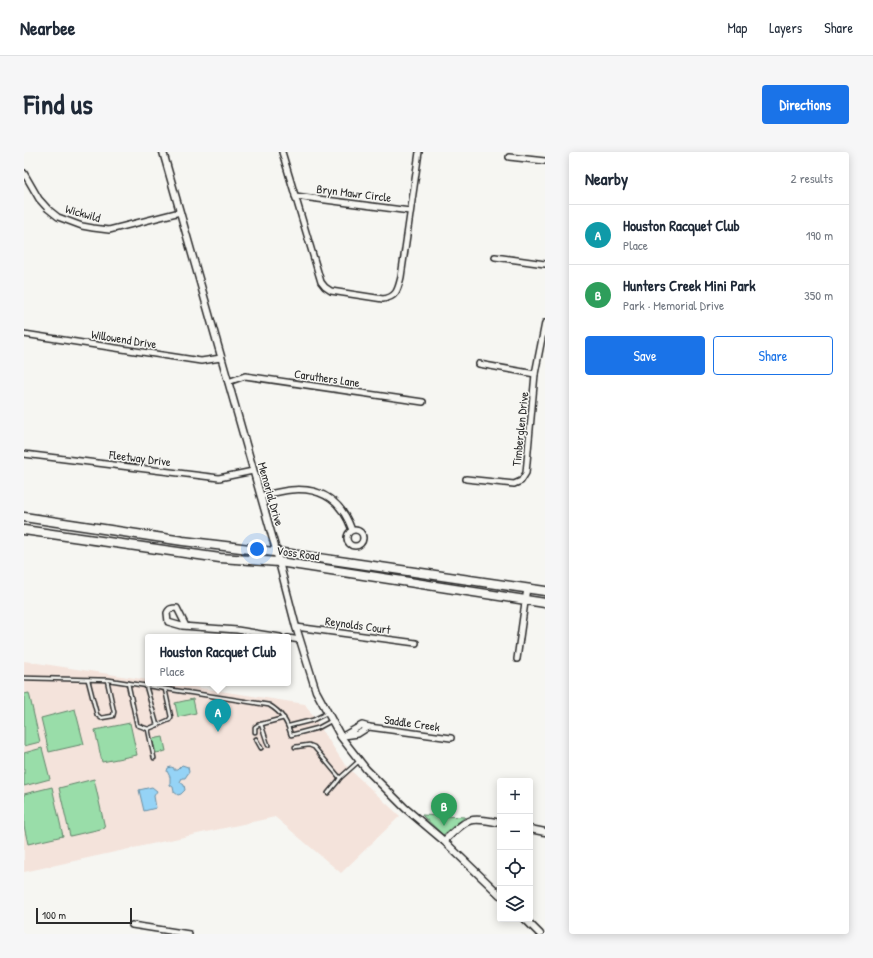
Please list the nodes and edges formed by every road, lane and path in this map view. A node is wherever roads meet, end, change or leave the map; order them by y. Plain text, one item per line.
1 (163, 152) edge
2 (282, 152) edge
3 (419, 152) edge
4 (509, 157) dead end
5 (545, 161) edge
6 (24, 173) edge
7 (295, 196) junction
8 (410, 211) junction
9 (180, 212) junction
10 (495, 257) dead end
11 (545, 264) edge
12 (545, 323) edge
13 (24, 334) edge
14 (222, 358) junction
15 (479, 364) dead end
16 (535, 374) junction
17 (228, 382) junction
18 (423, 402) dead end
19 (24, 454) edge
20 (253, 471) junction
21 (466, 478) dead end
22 (260, 496) junction
23 (24, 517) edge
24 (38, 519) junction
25 (24, 530) edge
26 (114, 530) junction
27 (352, 530) dead end
28 (35, 532) junction
29 (112, 543) junction
30 (277, 552) junction
31 (280, 562) junction
32 (527, 588) junction
33 (545, 590) edge
34 (525, 600) junction
35 (545, 603) edge
36 (186, 626) dead end
37 (296, 627) junction
38 (262, 634) edge
39 (291, 638) edge
40 (300, 640) junction
41 (416, 643) dead end
42 (517, 659) dead end
43 (24, 678) edge
44 (88, 680) junction
45 (107, 680) junction
46 (128, 683) junction
47 (145, 686) edge
48 (146, 686) joint
49 (165, 689) junction
50 (327, 712) junction
51 (284, 718) junction
52 (332, 721) junction
53 (261, 724) junction
54 (156, 725) junction
55 (289, 726) junction
56 (148, 729) junction
57 (255, 732) dead end
58 (341, 736) junction
59 (451, 738) dead end
60 (256, 739) dead end
61 (268, 745) dead end
62 (295, 747) dead end
63 (261, 748) dead end
64 (154, 758) dead end
65 (360, 760) junction
66 (340, 778) junction
67 (328, 793) dead end
68 (497, 822) edge
69 (533, 830) edge
70 (545, 832) edge
71 (444, 841) junction
72 (497, 892) edge
73 (528, 922) edge
74 (132, 925) dead end
75 (166, 932) edge
76 (189, 934) edge
77 (540, 934) edge

1 - 9 street, Memorial Drive
2 - 7 street
3 - 8 street
4 - 5 street
6 - 9 street, Wickwild
7 - 8 street, Bryn Mawr Circle
7 - 8 street
9 - 14 street, Memorial Drive
10 - 11 street
12 - 16 street, Timberglen Drive
13 - 14 street, Willowend Drive
14 - 17 street, Memorial Drive
15 - 16 street
16 - 21 street, Timberglen Drive
17 - 18 street, Caruthers Lane
17 - 20 street, Memorial Drive
19 - 20 street, Fleetway Drive
20 - 22 street, Memorial Drive
22 - 27 street
22 - 30 street, Memorial Drive
23 - 24 main road, Voss Road
24 - 26 main road, Voss Road
24 - 28 main road
25 - 28 main road, Voss Road
26 - 29 main road
26 - 30 main road, Voss Road
28 - 29 main road, Voss Road
29 - 31 main road, Voss Road
30 - 31 street, Memorial Drive
30 - 32 main road, Voss Road
31 - 34 main road, Voss Road
31 - 37 street, Memorial Drive
32 - 33 main road, Voss Road
32 - 34 street
34 - 35 main road, Voss Road
34 - 42 street
36 - 38 street
37 - 40 street, Memorial Drive
37 - 41 street, Reynolds Court
39 - 40 street
40 - 50 street, Memorial Drive
43 - 44 lane
44 - 45 lane
44 - 45 lane
45 - 46 lane
46 - 47 lane
46 - 56 lane
48 - 49 lane
48 - 54 lane
49 - 51 lane
49 - 54 lane
50 - 52 street, Memorial Drive
50 - 55 lane
51 - 53 lane
51 - 55 lane
52 - 55 lane
52 - 58 street, Memorial Drive
53 - 57 lane
53 - 61 lane
54 - 56 lane
56 - 64 lane
58 - 59 street, Saddle Creek
58 - 65 street, Memorial Drive
60 - 63 lane
62 - 66 lane
65 - 66 lane
65 - 71 street, Memorial Drive
66 - 67 lane
68 - 71 street
69 - 70 street
71 - 72 street, Memorial Drive
73 - 77 street
74 - 75 street
75 - 76 street

